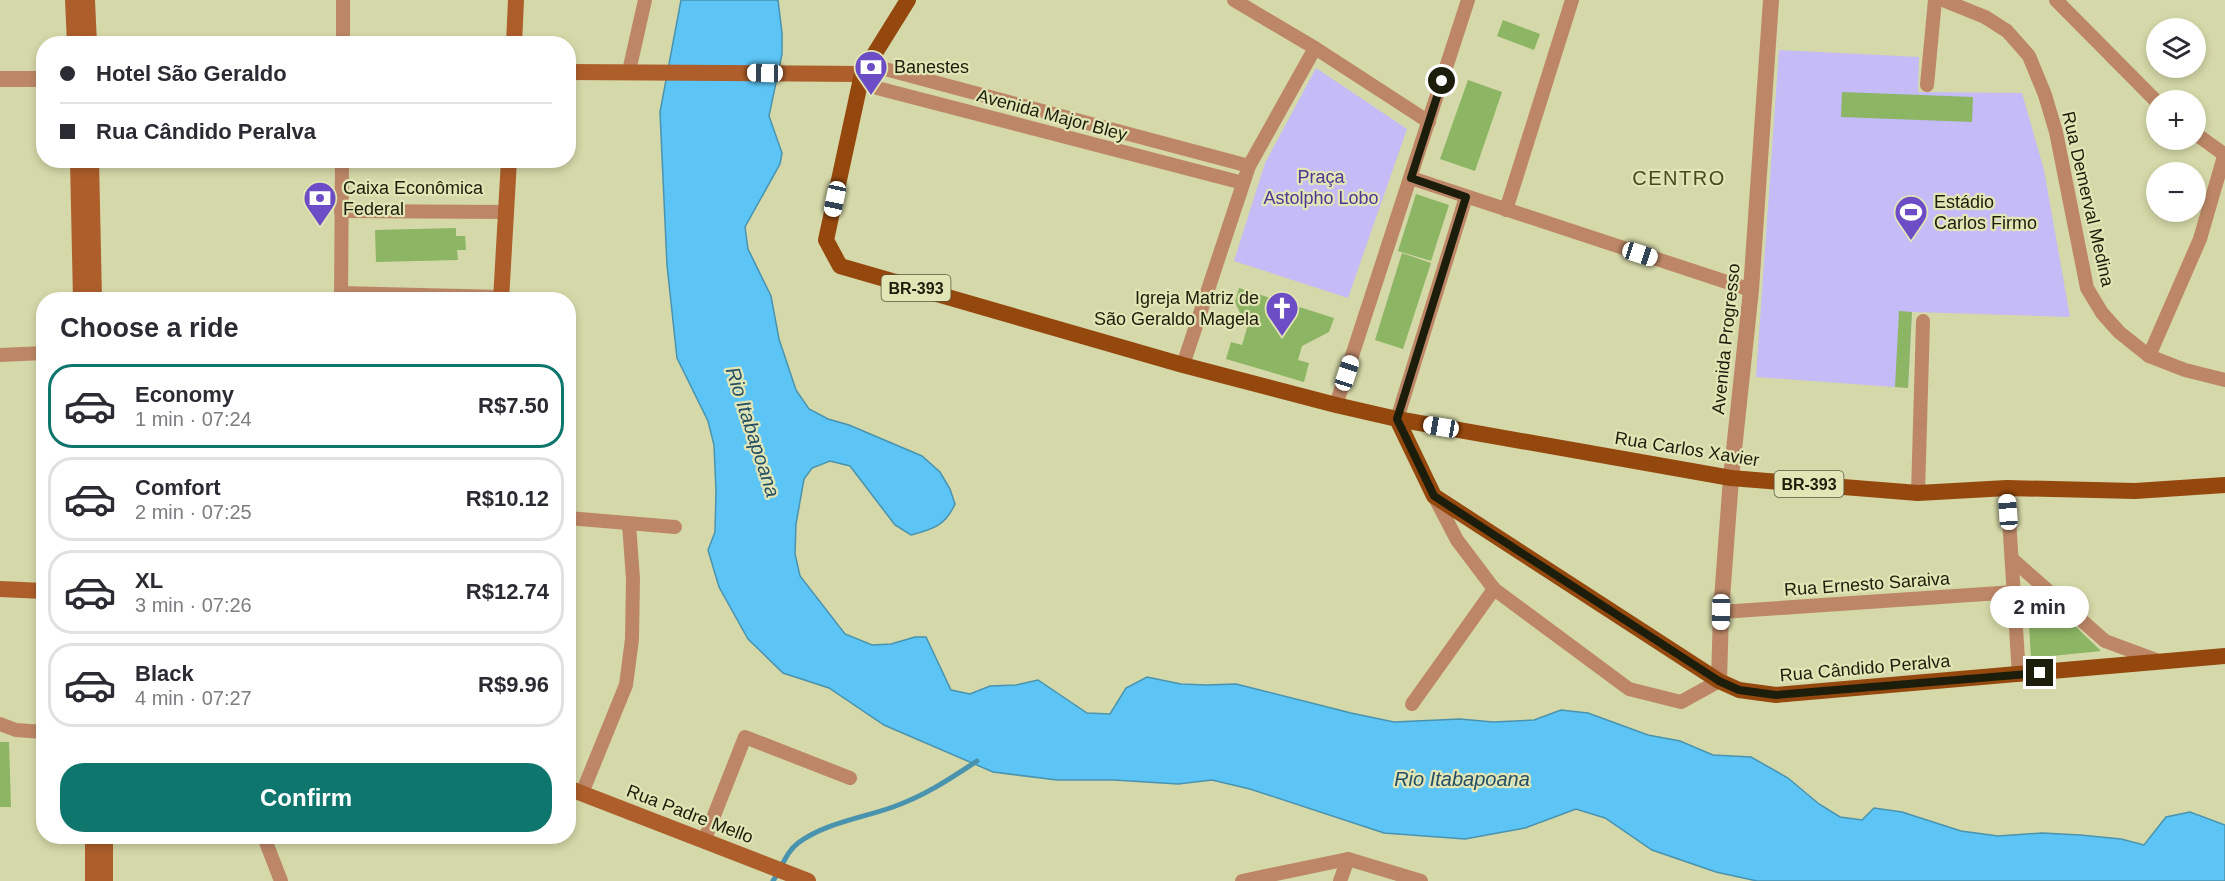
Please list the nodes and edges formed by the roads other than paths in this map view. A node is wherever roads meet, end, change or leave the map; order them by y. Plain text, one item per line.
1 (73, 0) edge
2 (87, 0) edge
3 (343, 0) edge
4 (516, 0) edge
5 (645, 0) edge
6 (908, 0) edge
7 (1234, 0) edge
8 (1467, 0) edge
9 (1572, 0) edge
10 (1771, 0) edge
11 (1935, 0) edge
12 (1942, 0) edge
13 (2056, 0) edge
14 (75, 36) edge
15 (89, 36) edge
16 (343, 36) edge
17 (514, 36) edge
18 (1315, 48) junction
19 (628, 71) junction
20 (576, 72) edge
21 (862, 74) junction
22 (0, 79) edge
23 (36, 79) edge
24 (1927, 85) dead end
25 (2146, 91) edge
26 (1429, 122) junction
27 (2206, 141) edge
28 (2225, 154) edge
29 (1249, 166) junction
30 (78, 168) edge
31 (91, 168) edge
32 (342, 168) edge
33 (509, 168) edge
34 (1411, 178) junction
35 (1243, 183) junction
36 (1466, 197) junction
37 (1506, 210) junction
38 (341, 211) junction
39 (507, 212) junction
40 (1751, 290) junction
41 (81, 292) edge
42 (94, 292) edge
43 (341, 292) edge
44 (501, 292) edge
45 (1923, 321) dead end
46 (36, 353) edge
47 (0, 356) edge
48 (2149, 356) junction
49 (1183, 365) junction
50 (2225, 380) edge
51 (1336, 405) junction
52 (1397, 419) junction
53 (1731, 478) junction
54 (2225, 485) edge
55 (2007, 488) junction
56 (1918, 493) junction
57 (1434, 496) junction
58 (576, 519) edge
59 (629, 524) junction
60 (675, 527) dead end
61 (2012, 559) junction
62 (0, 589) edge
63 (1494, 589) junction
64 (36, 591) edge
65 (2014, 592) junction
66 (1721, 612) junction
67 (2225, 656) edge
68 (2163, 662) junction
69 (2019, 675) junction
70 (1719, 681) junction
71 (1412, 704) dead end
72 (0, 724) edge
73 (36, 731) edge
74 (850, 778) dead end
75 (576, 789) edge
76 (576, 791) edge
77 (704, 841) junction
78 (93, 844) edge
79 (105, 844) edge
80 (267, 844) edge
81 (1348, 859) junction
82 (803, 879) edge
83 (93, 881) edge
84 (105, 881) edge
85 (280, 881) edge
86 (1242, 881) edge
87 (1340, 881) edge
88 (1421, 881) edge

1 - 14 main road
2 - 15 main road
3 - 16 street
4 - 17 main road
5 - 19 street
6 - 21 main road
7 - 18 street
8 - 26 street
9 - 37 street
10 - 40 street, Avenida Progresso
11 - 24 street
12 - 48 street, Rua Demerval Medina
13 - 25 street
18 - 26 street
18 - 29 street
19 - 20 main road
19 - 21 main road
21 - 29 street, Avenida Major Bley
21 - 35 street, Avenida Major Bley
21 - 49 main road, BR-393
22 - 23 street
26 - 34 street
27 - 28 street
28 - 48 street
29 - 35 street
30 - 41 main road
31 - 42 main road
32 - 38 street
33 - 39 main road
34 - 36 street
34 - 51 street
35 - 49 street
36 - 37 street
36 - 52 street
37 - 40 street
38 - 39 street
38 - 43 street
39 - 44 main road
40 - 53 street, Avenida Progresso
45 - 56 street
46 - 47 street
48 - 50 street, Rua Demerval Medina
49 - 51 main road, BR-393
51 - 52 main road, BR-393
52 - 53 main road, Rua Carlos Xavier / BR-393
52 - 57 main road
53 - 56 main road, Rua Carlos Xavier / BR-393
53 - 66 street, Avenida Progresso
54 - 55 main road, Rua Carlos Xavier / BR-393
55 - 56 main road, Rua Carlos Xavier / BR-393
55 - 61 street
57 - 63 street
57 - 70 main road, Rua Cândido Peralva
58 - 59 street
59 - 60 street
59 - 75 street
61 - 65 street
61 - 68 street
62 - 64 main road
63 - 70 street
63 - 71 street
65 - 66 street, Rua Ernesto Saraiva
65 - 69 street
66 - 70 street, Avenida Progresso
67 - 68 main road, Rua Cândido Peralva
68 - 69 main road, Rua Cândido Peralva
69 - 70 main road, Rua Cândido Peralva
72 - 73 street
74 - 77 street
76 - 77 main road, Rua Padre Mello
77 - 82 main road, Rua Padre Mello
78 - 83 main road
79 - 84 main road
80 - 85 street
81 - 86 street
81 - 87 street
81 - 88 street

